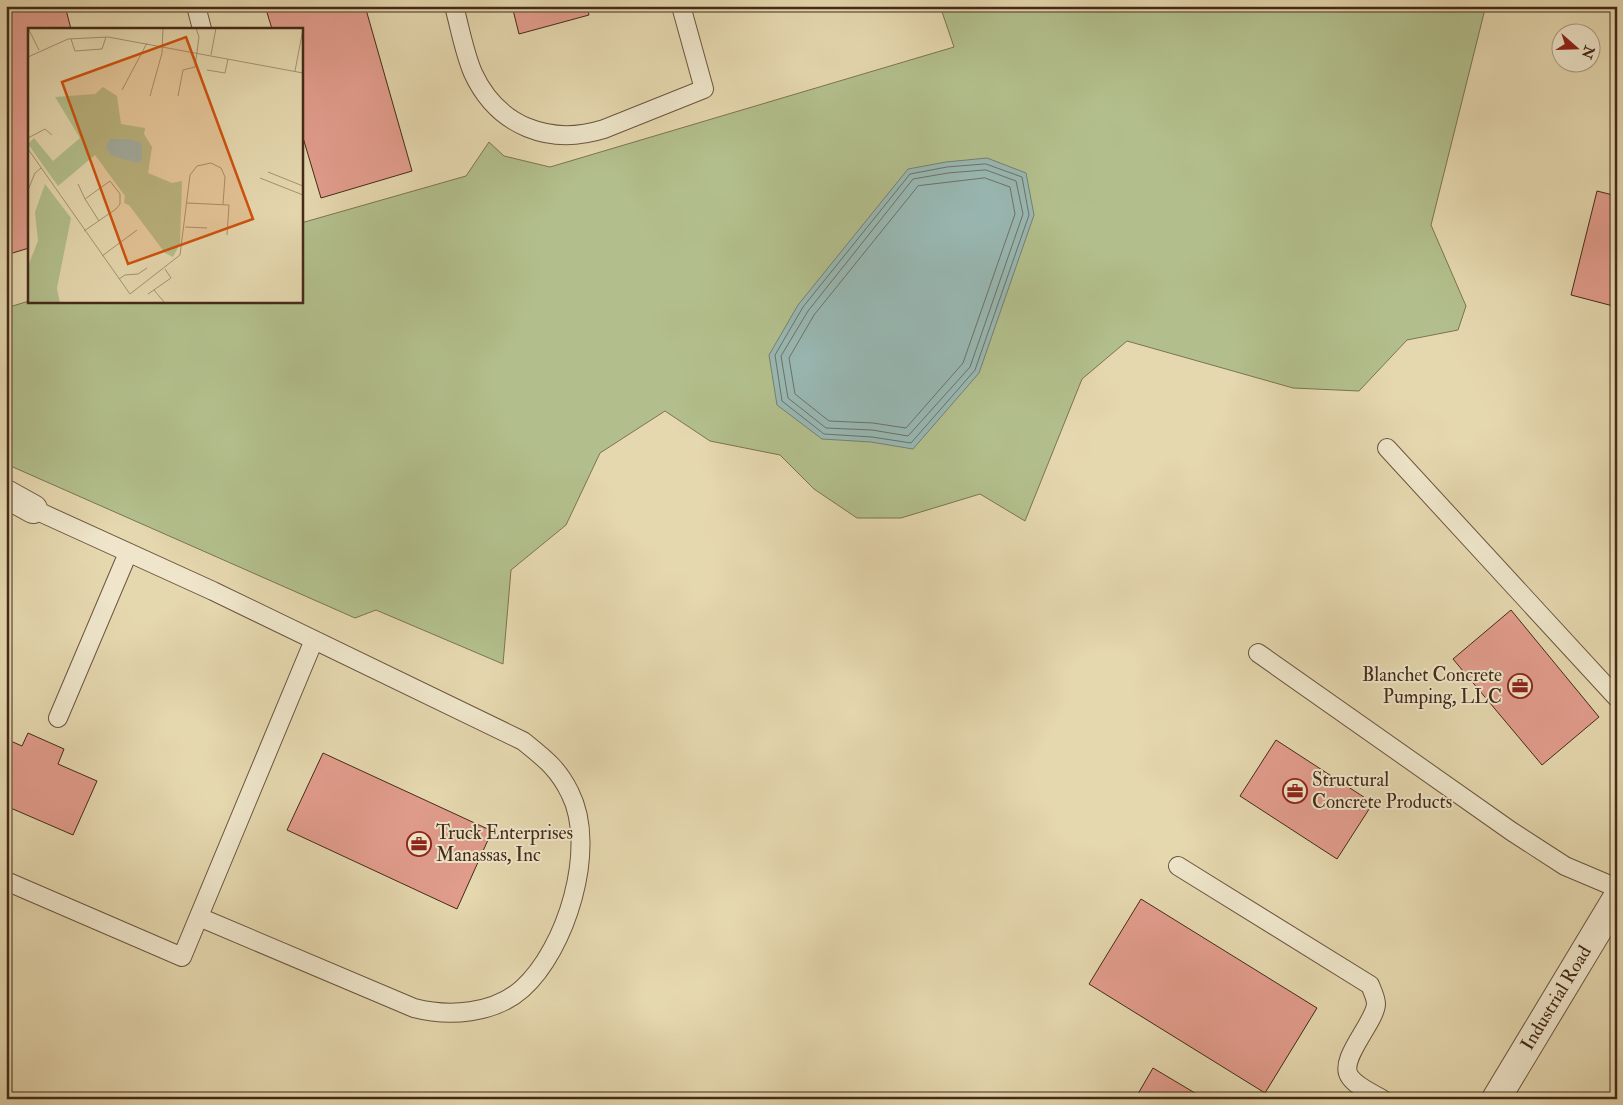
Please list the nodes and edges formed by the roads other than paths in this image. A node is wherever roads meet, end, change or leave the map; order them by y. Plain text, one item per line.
1 (196, 6) edge
2 (454, 6) edge
3 (681, 6) edge
4 (202, 28) edge
5 (1388, 448) dead end
6 (6, 494) edge
7 (33, 509) joint
8 (128, 553) junction
9 (314, 640) junction
10 (1258, 653) dead end
11 (1617, 698) edge
12 (58, 718) dead end
13 (1178, 866) dead end
14 (6, 882) edge
15 (1617, 888) edge
16 (1617, 898) edge
17 (199, 917) junction
18 (1382, 1099) edge
19 (1496, 1099) edge

1 - 4 lane
2 - 3 lane
5 - 11 lane
6 - 7 street
7 - 8 lane
8 - 9 lane
8 - 12 lane
9 - 17 lane
9 - 17 lane
10 - 15 lane
13 - 18 lane
14 - 17 lane
16 - 19 street, Industrial Road

